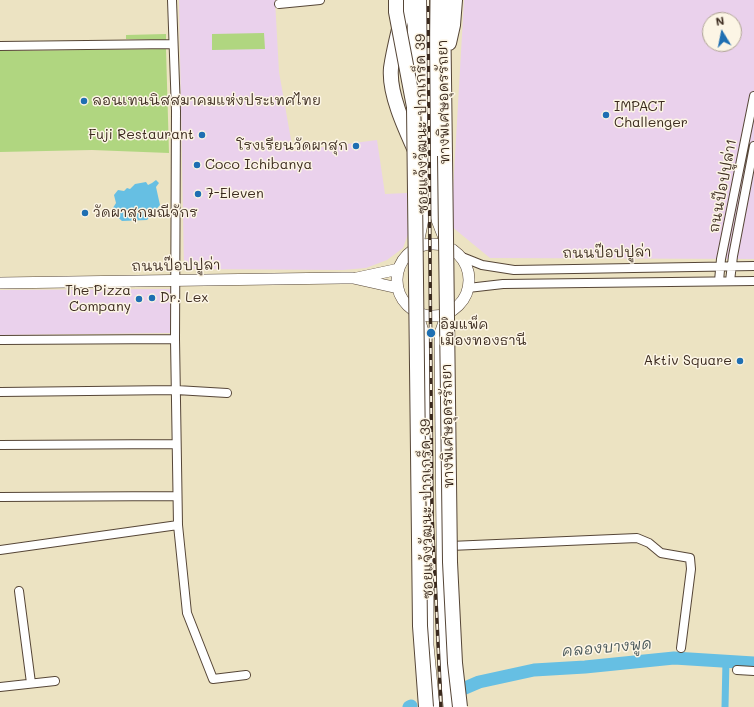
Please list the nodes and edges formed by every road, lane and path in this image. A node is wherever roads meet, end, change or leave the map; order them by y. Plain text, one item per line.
1 (172, 0) edge
2 (320, 0) edge
3 (423, 0) edge
4 (436, 0) edge
5 (443, 0) edge
6 (455, 0) edge
7 (405, 2) edge
8 (279, 4) dead end
9 (173, 44) junction
10 (0, 46) edge
11 (444, 67) junction
12 (754, 96) edge
13 (414, 107) junction
14 (754, 146) edge
15 (426, 173) junction
16 (447, 246) junction
17 (418, 247) junction
18 (462, 258) junction
19 (720, 266) junction
20 (732, 266) junction
21 (754, 266) edge
22 (398, 269) junction
23 (353, 278) junction
24 (176, 281) junction
25 (719, 281) junction
26 (730, 281) junction
27 (754, 281) edge
28 (0, 283) edge
29 (398, 288) junction
30 (468, 288) junction
31 (417, 312) junction
32 (449, 312) junction
33 (175, 339) junction
34 (0, 340) edge
35 (176, 390) junction
36 (0, 392) edge
37 (228, 393) dead end
38 (176, 444) junction
39 (0, 445) edge
40 (177, 496) junction
41 (0, 497) edge
42 (178, 525) junction
43 (450, 546) junction
44 (0, 550) edge
45 (19, 591) dead end
46 (681, 648) dead end
47 (737, 670) dead end
48 (754, 671) edge
49 (246, 675) dead end
50 (55, 681) dead end
51 (31, 683) junction
52 (0, 687) edge
53 (426, 707) edge
54 (434, 707) edge
55 (449, 707) edge
56 (460, 707) edge

1 - 9 street
2 - 8 street
3 - 15 main road, ซอยแจ้งวัฒนะ-ปากเกร็ด 39
4 - 16 main road, ซอยแจ้งวัฒนะ-ปากเกร็ด 39
5 - 11 highway, ทางพิเศษอุดรรัถยา
6 - 11 highway
7 - 13 highway, ทางพิเศษอุดรรัถยา, bridge
7 - 13 highway, bridge
7 - 15 highway
9 - 10 street
9 - 24 street
11 - 43 highway, ทางพิเศษอุดรรัถยา, bridge
12 - 19 street, ถนนป๊อปปูล่า1
13 - 53 highway, ทางพิเศษอุดรรัถยา, bridge
14 - 20 street
15 - 17 main road, ซอยแจ้งวัฒนะ-ปากเกร็ด 39
16 - 17 main road
16 - 18 main road
17 - 22 main road
18 - 19 street, ถนนป๊อปปูล่า
18 - 30 main road
19 - 20 street, ถนนป๊อปปูล่า
19 - 25 street, ถนนป๊อปปูล่า1
20 - 21 street, ถนนป๊อปปูล่า
20 - 26 street
22 - 23 main road
22 - 29 main road, ซอยแจ้งวัฒนะ-ปากเกร็ด 39
23 - 24 main road, ถนนป๊อปปูล่า
23 - 29 main road
24 - 28 main road, ถนนป๊อปปูล่า
24 - 33 street
25 - 26 street, ถนนป๊อปปูล่า
25 - 30 street, ถนนป๊อปปูล่า
26 - 27 street, ถนนป๊อปปูล่า
29 - 31 main road, ซอยแจ้งวัฒนะ-ปากเกร็ด 39
30 - 32 main road, ซอยแจ้งวัฒนะ-ปากเกร็ด 39
31 - 32 main road
31 - 54 main road, ซอยแจ้งวัฒนะ-ปากเกร็ด 39
32 - 55 main road, ซอยแจ้งวัฒนะ-ปากเกร็ด 39
33 - 34 street
33 - 35 street
35 - 36 street
35 - 37 street
35 - 38 street
38 - 39 street
38 - 40 street
40 - 41 street
40 - 42 street
42 - 44 street
42 - 49 street
43 - 46 street
43 - 56 highway, ทางพิเศษอุดรรัถยา, bridge
45 - 51 street
47 - 48 street
50 - 51 street
51 - 52 street

